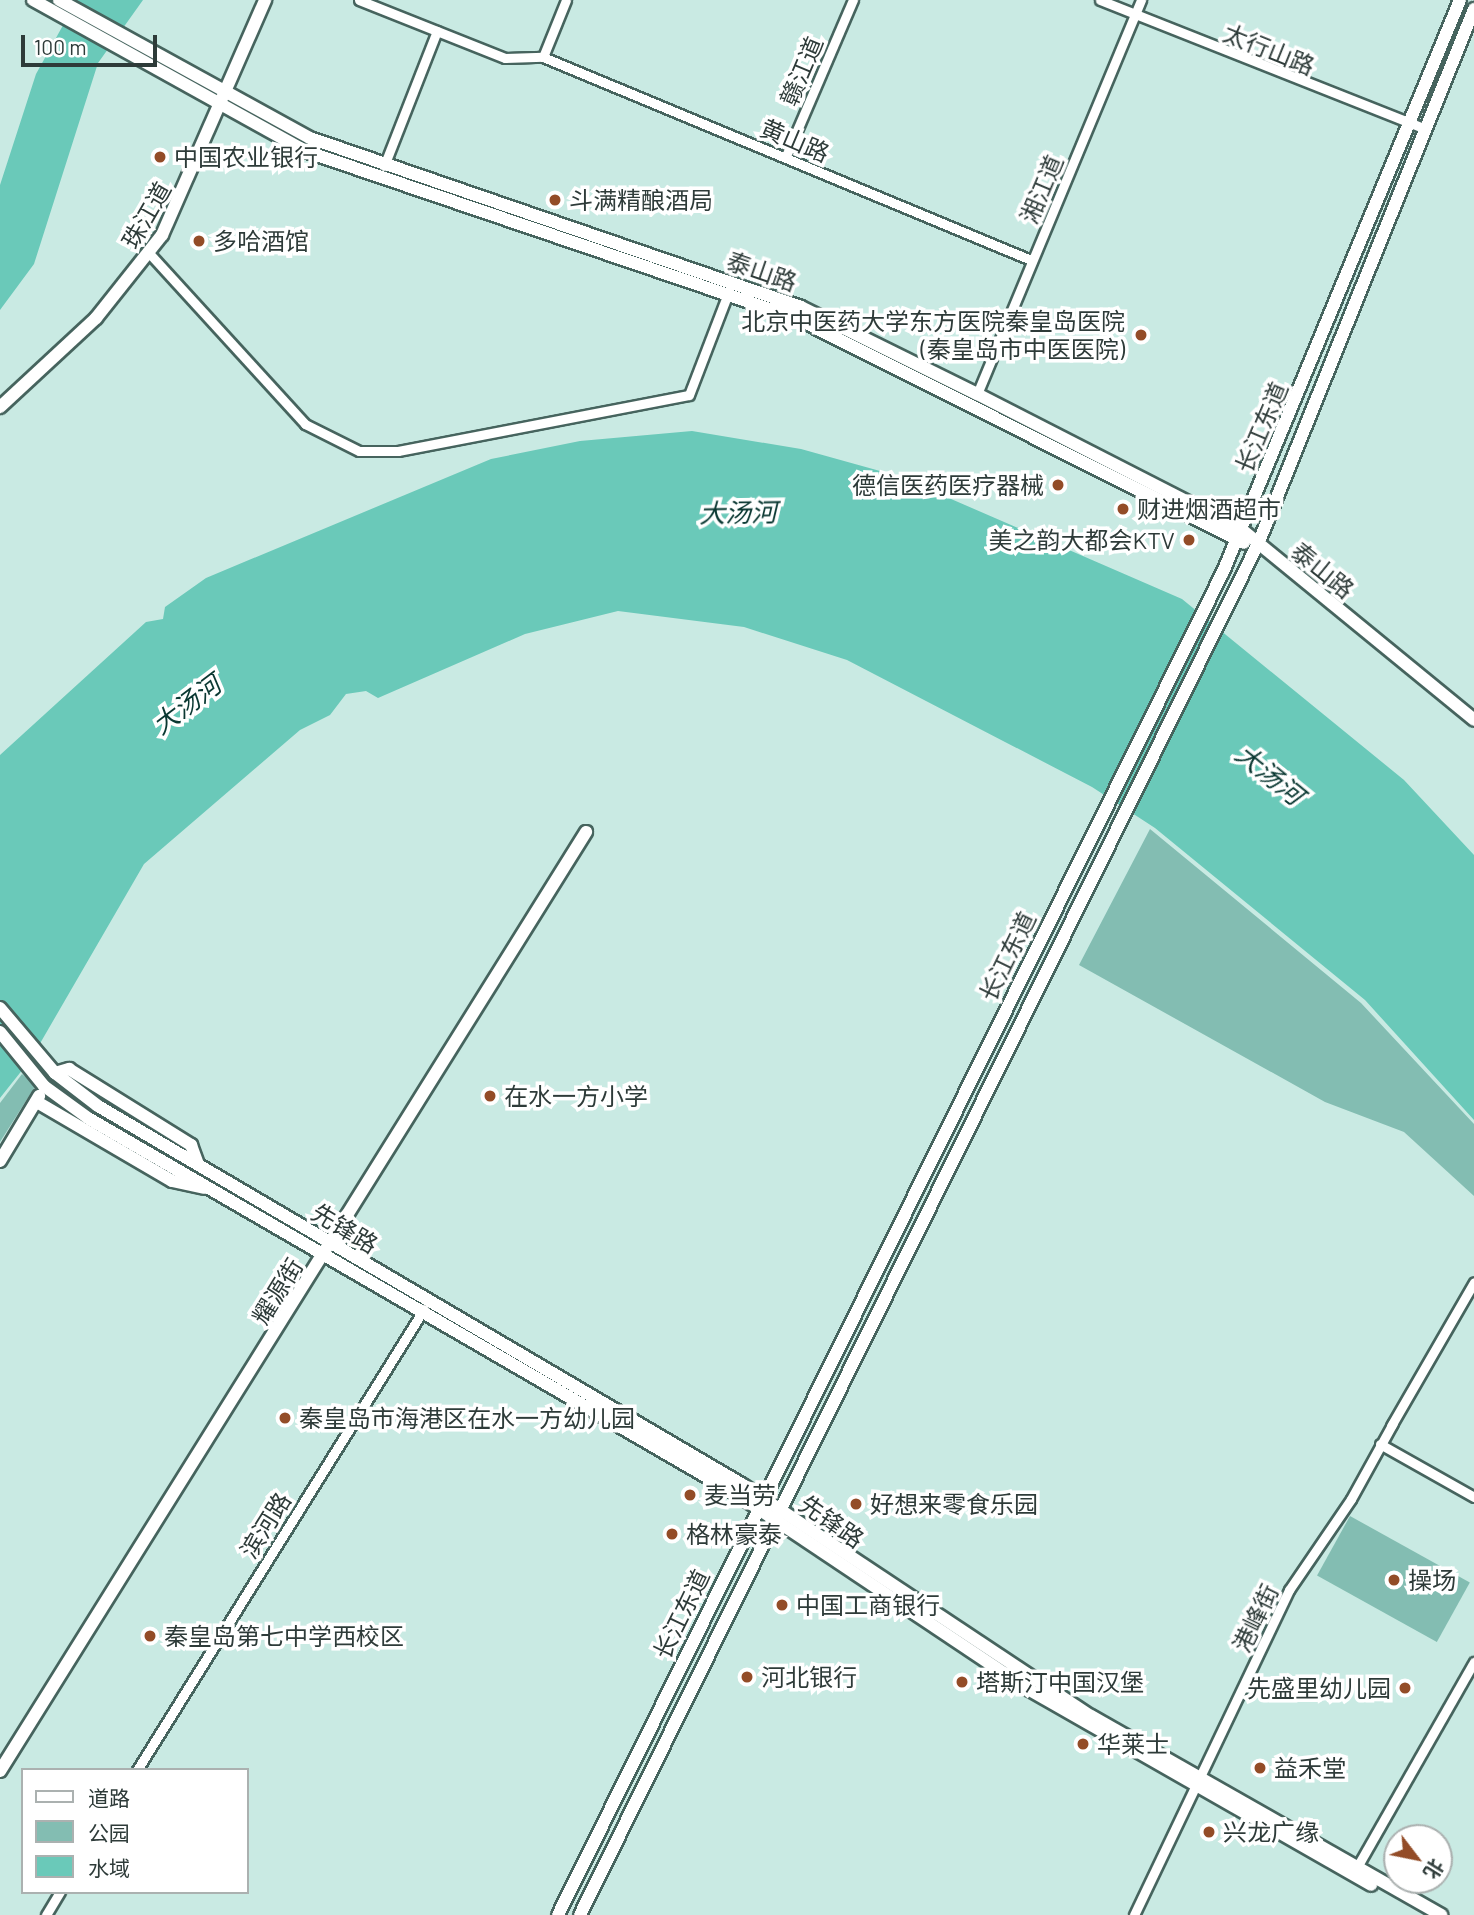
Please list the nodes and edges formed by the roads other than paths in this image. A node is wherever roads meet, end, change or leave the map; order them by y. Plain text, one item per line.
1 (33, 0) edge
2 (265, 0) edge
3 (359, 0) edge
4 (566, 0) edge
5 (853, 0) edge
6 (1100, 0) edge
7 (1141, 0) edge
8 (1460, 0) edge
9 (61, 1) edge
10 (1474, 9) edge
11 (1135, 15) junction
12 (438, 31) junction
13 (543, 57) junction
14 (225, 101) junction
15 (1408, 125) junction
16 (1425, 129) junction
17 (786, 156) junction
18 (383, 168) junction
19 (150, 254) junction
20 (1031, 260) junction
21 (729, 289) junction
22 (976, 394) junction
23 (0, 407) edge
24 (1241, 529) junction
25 (1236, 542) junction
26 (1258, 544) junction
27 (1474, 720) edge
28 (586, 832) dead end
29 (0, 1008) edge
30 (0, 1032) edge
31 (55, 1073) junction
32 (44, 1086) junction
33 (37, 1102) junction
34 (0, 1161) edge
35 (218, 1192) junction
36 (328, 1250) junction
37 (1474, 1282) edge
38 (425, 1307) junction
39 (1378, 1447) junction
40 (1474, 1497) edge
41 (759, 1503) junction
42 (779, 1516) junction
43 (1474, 1661) edge
44 (138, 1768) edge
45 (0, 1770) edge
46 (1198, 1782) junction
47 (1357, 1867) junction
48 (59, 1894) edge
49 (46, 1915) edge
50 (558, 1915) edge
51 (580, 1915) edge
52 (1134, 1915) edge
53 (1424, 1915) edge
54 (1441, 1915) edge

1 - 14 street
2 - 14 street, 珠江道
3 - 12 street
4 - 13 street
5 - 17 street, 赣江道
6 - 11 street, 太行山路
7 - 11 street, 湘江道
8 - 15 street, 长江东道
9 - 14 street, 泰山路
10 - 16 street, 长江东道
11 - 15 street, 太行山路
11 - 20 street, 湘江道
12 - 13 street
12 - 18 street
13 - 17 street, 黄山路
14 - 18 street, 泰山路
14 - 19 street, 珠江道
14 - 21 street
15 - 16 street, 太行山路
15 - 24 street, 长江东道
16 - 26 street, 长江东道
17 - 20 street, 黄山路
18 - 21 street, 泰山路
19 - 21 street
19 - 23 street, 珠江道
20 - 22 street, 湘江道
21 - 22 street, 泰山路
21 - 25 street
22 - 24 street, 泰山路
24 - 25 street, 长江东道
24 - 26 street, 泰山路
25 - 26 street
25 - 41 street, 长江东道
26 - 27 street, 泰山路
26 - 42 street, 长江东道
28 - 36 street, 耀源街
29 - 31 street, 先锋路
30 - 32 street
31 - 32 street
31 - 36 street, 先锋路
32 - 33 street
32 - 35 street
33 - 34 street
33 - 35 street
35 - 36 street
36 - 38 street, 先锋路
36 - 45 street, 耀源街
37 - 39 street, 港峰街
38 - 41 street, 先锋路
38 - 44 street, 滨河路
39 - 40 street
39 - 46 street, 港峰街
41 - 42 street, 先锋路
41 - 50 street, 长江东道
42 - 46 street, 先锋路
42 - 51 street, 长江东道
43 - 47 street
46 - 47 street, 先锋路
46 - 52 street, 港峰街
46 - 53 street
47 - 54 street, 先锋路
48 - 49 street

